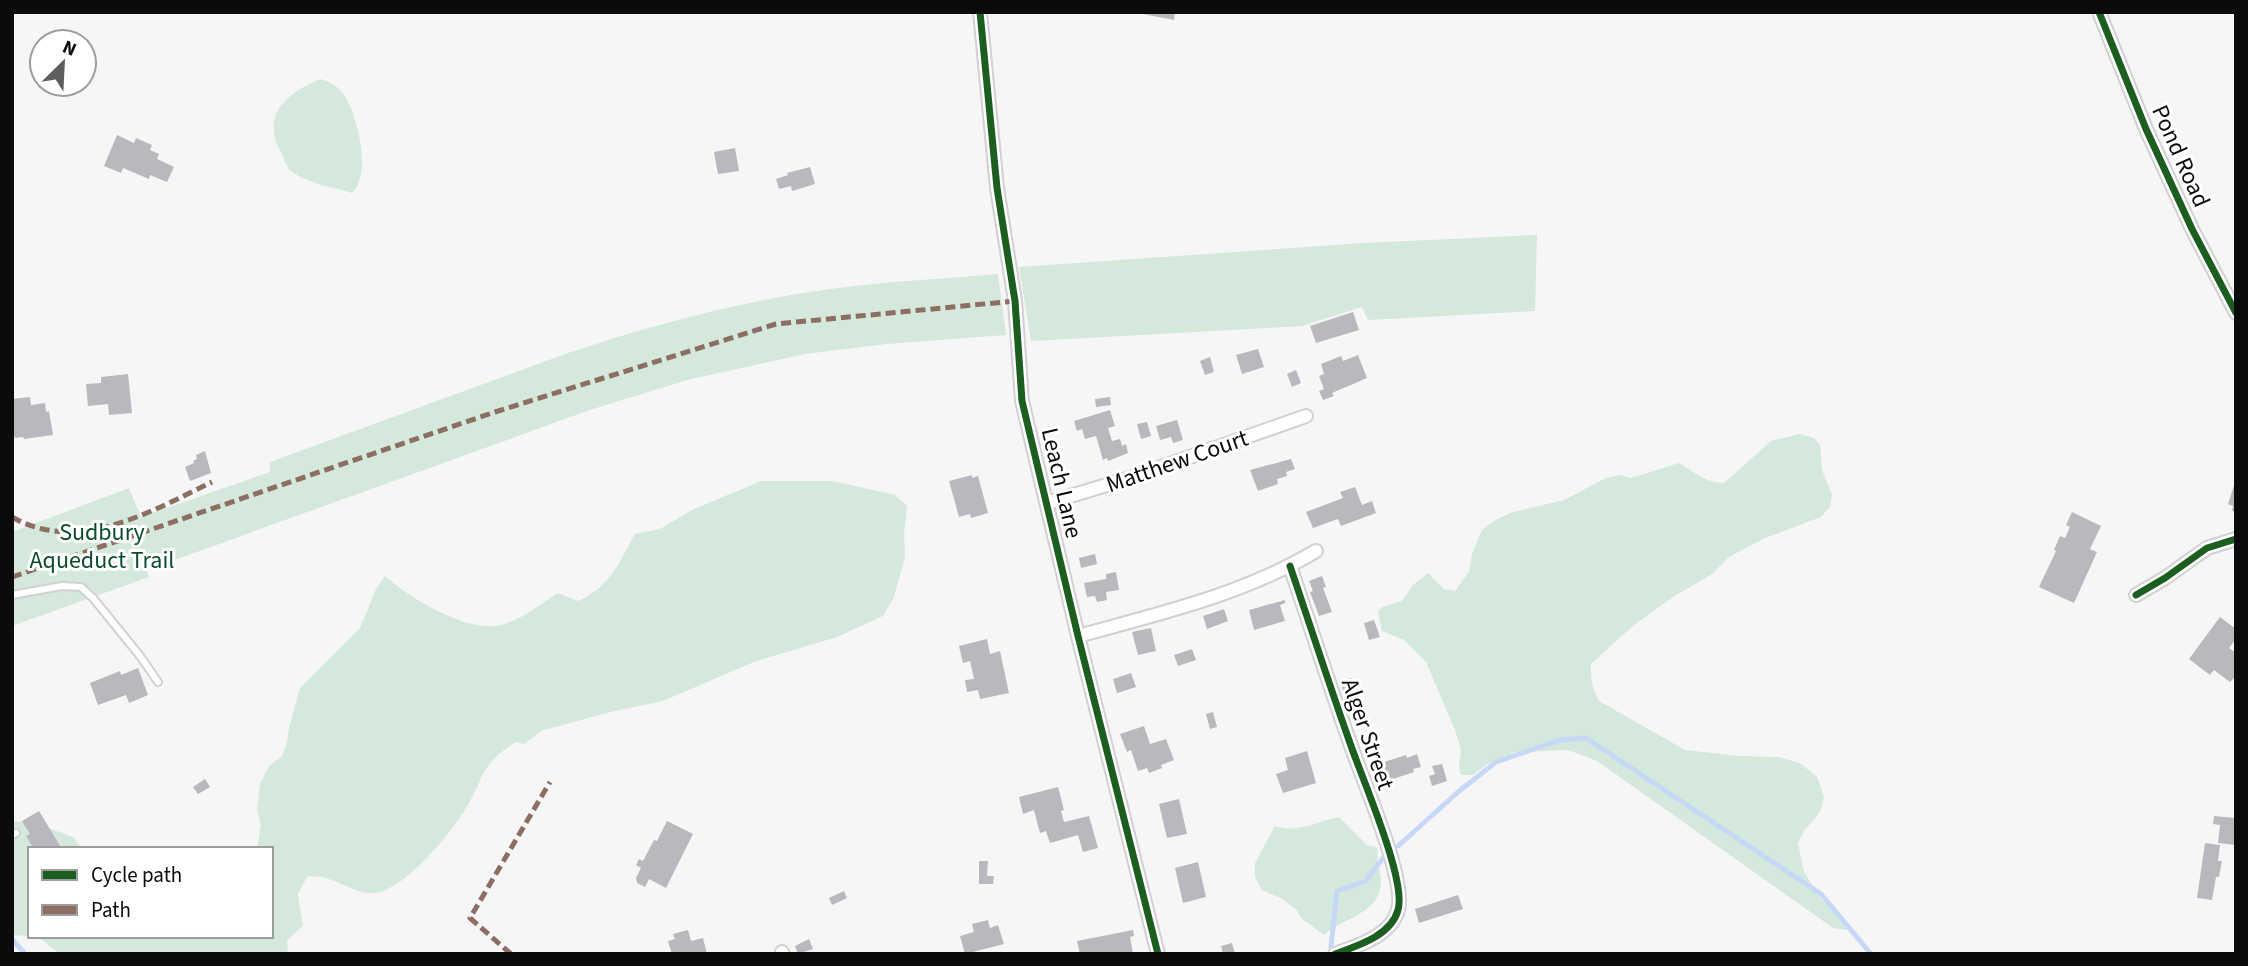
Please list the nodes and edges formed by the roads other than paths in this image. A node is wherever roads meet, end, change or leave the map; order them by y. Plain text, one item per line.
1 (980, 12) edge
2 (2099, 12) edge
3 (2236, 313) edge
4 (1306, 416) dead end
5 (1047, 503) junction
6 (2236, 539) edge
7 (1317, 551) dead end
8 (1290, 566) junction
9 (2136, 594) dead end
10 (12, 595) edge
11 (1078, 636) junction
12 (158, 682) dead end
13 (1158, 954) edge
14 (1335, 954) edge

1 - 5 street, Leach Lane
2 - 3 street, Pond Road
4 - 5 street, Matthew Court
5 - 11 street, Leach Lane
6 - 9 street
7 - 8 street
8 - 11 street
8 - 14 street, Alger Street
10 - 12 lane
11 - 13 street, Leach Lane

